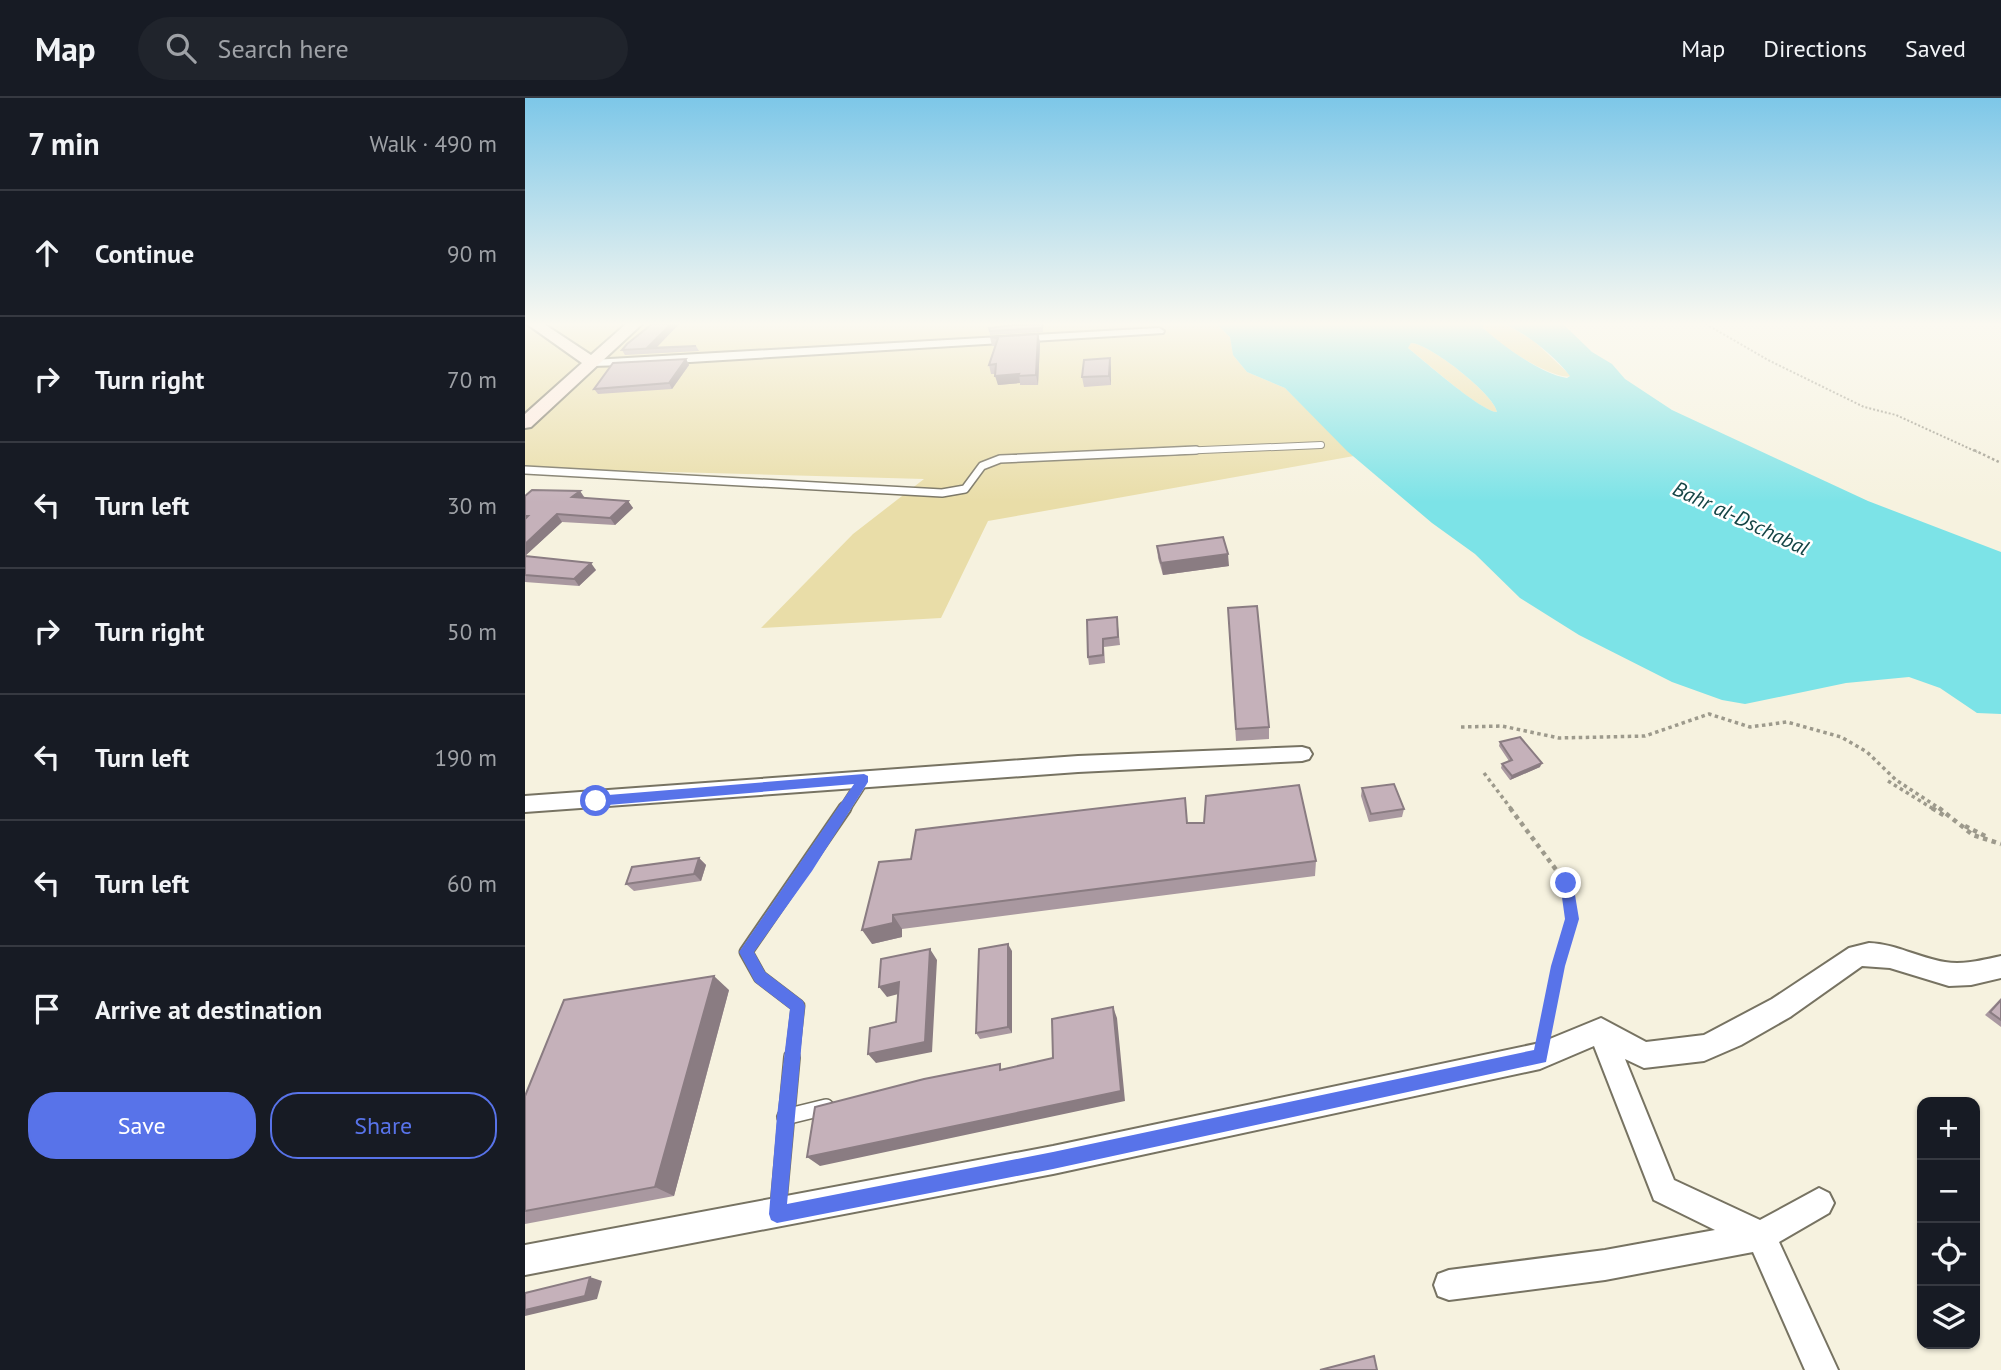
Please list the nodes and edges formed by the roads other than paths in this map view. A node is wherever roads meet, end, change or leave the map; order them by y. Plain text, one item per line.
1 (570, 383) edge
2 (525, 422) edge
3 (1321, 445) dead end
4 (525, 470) edge
5 (1302, 754) dead end
6 (864, 779) junction
7 (525, 804) edge
8 (2001, 967) edge
9 (1601, 1031) junction
10 (837, 1104) edge
11 (785, 1116) junction
12 (1819, 1203) dead end
13 (777, 1214) junction
14 (1761, 1236) junction
15 (525, 1261) edge
16 (1448, 1285) dead end
17 (1822, 1370) edge

1 - 2 main road
3 - 4 lane
5 - 6 street
6 - 7 street
6 - 11 lane
8 - 9 street
9 - 13 street
9 - 14 street
10 - 11 lane
11 - 13 lane
12 - 14 street
13 - 15 street
14 - 16 street
14 - 17 street

